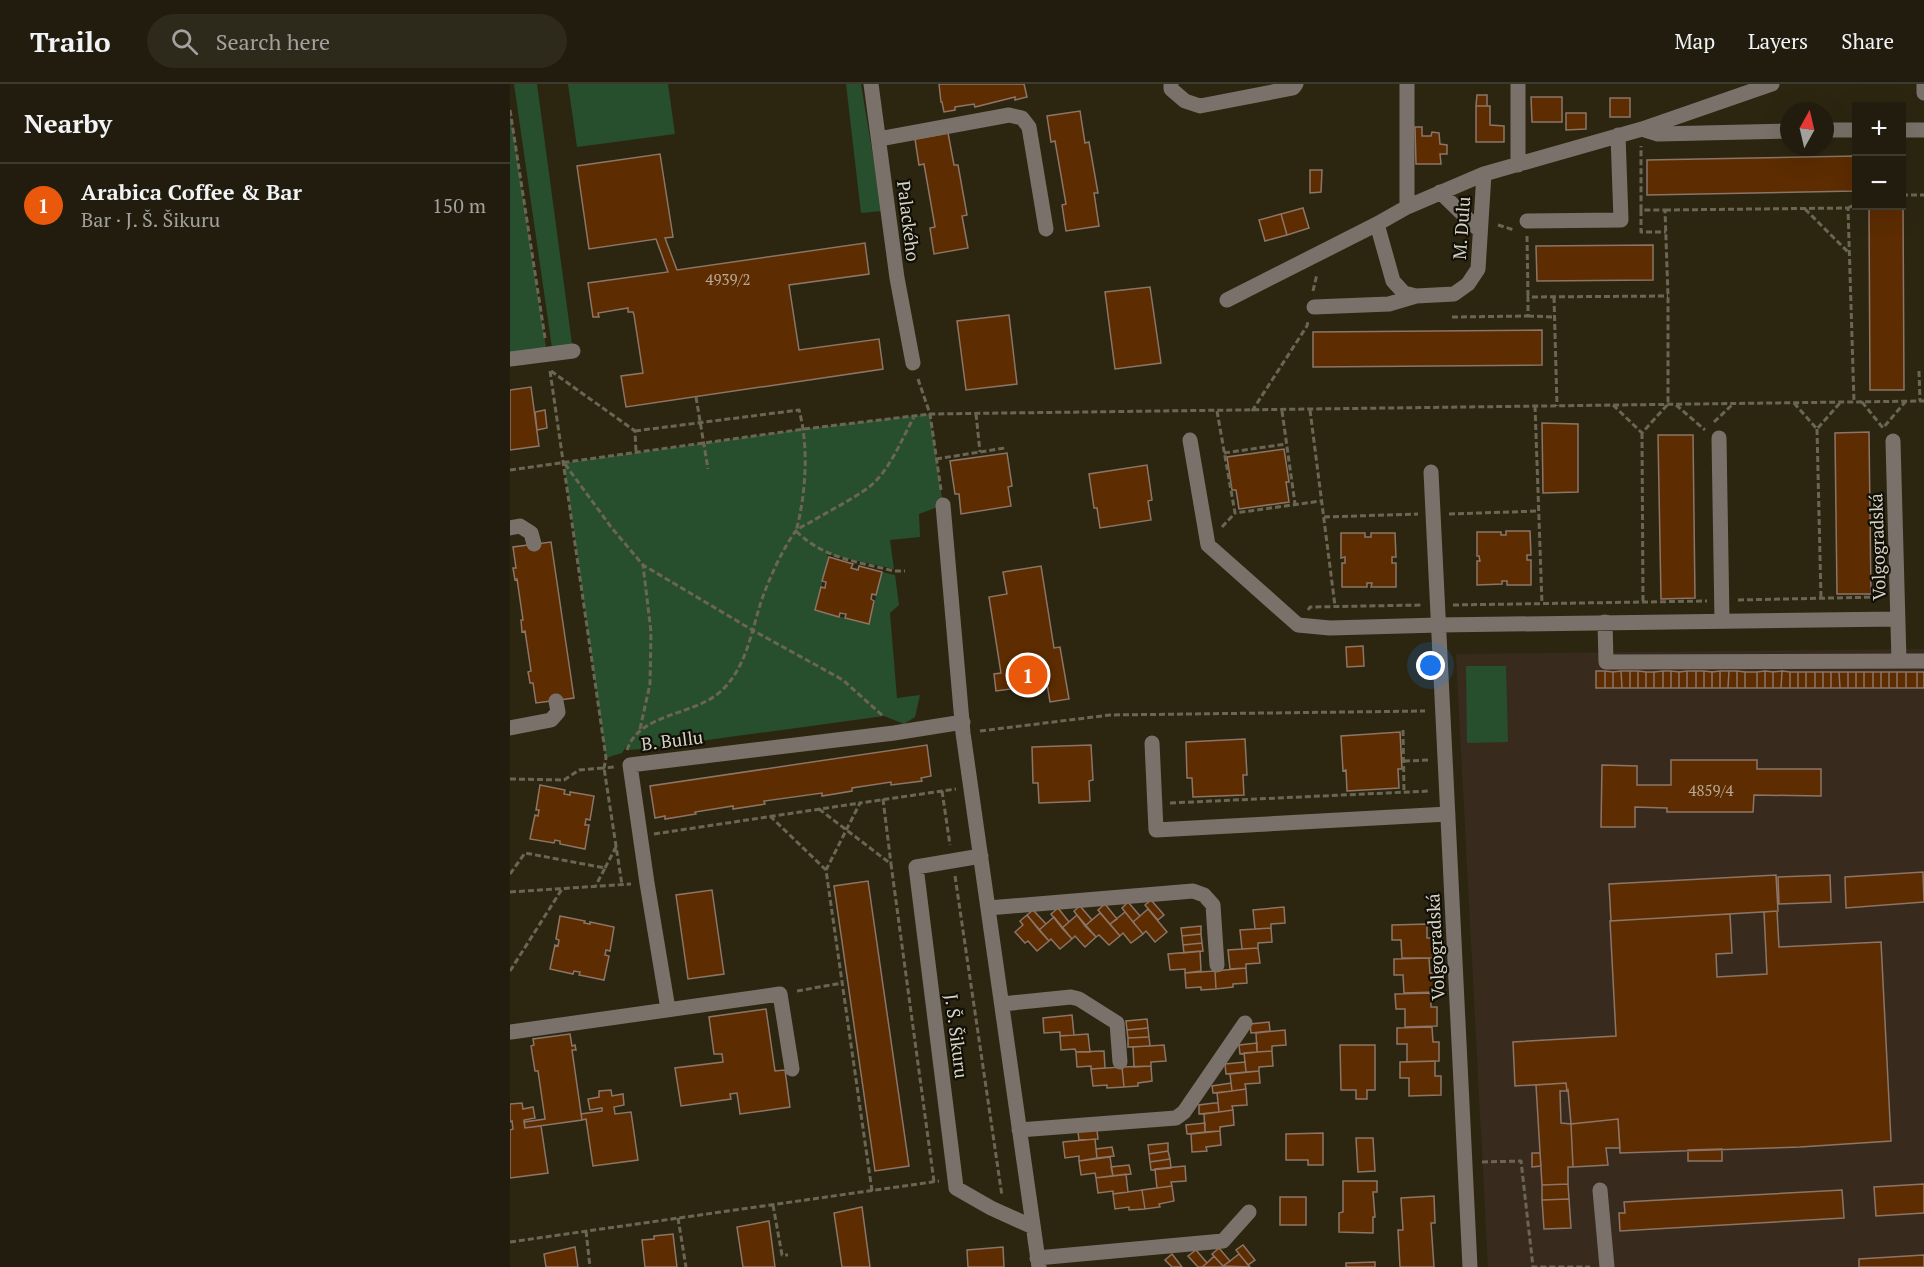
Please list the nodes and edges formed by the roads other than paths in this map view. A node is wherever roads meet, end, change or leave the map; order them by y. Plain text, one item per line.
1 (871, 84) edge
2 (1171, 84) edge
3 (1296, 84) edge
4 (1407, 84) edge
5 (1518, 84) edge
6 (1772, 84) edge
7 (1924, 84) edge
8 (1924, 93) edge
9 (1642, 129) junction
10 (1834, 130) edge
11 (1852, 130) edge
12 (1906, 130) edge
13 (1924, 130) edge
14 (1780, 131) edge
15 (1618, 135) junction
16 (879, 139) junction
17 (1518, 165) junction
18 (1484, 174) junction
19 (1440, 192) junction
20 (1407, 207) junction
21 (1377, 224) junction
22 (1481, 225) junction
23 (1522, 226) road end
24 (1046, 229) dead end
25 (1416, 296) junction
26 (1227, 300) dead end
27 (1311, 308) road end
28 (573, 351) dead end
29 (510, 358) edge
30 (913, 363) road end
31 (1719, 438) dead end
32 (1190, 440) dead end
33 (1893, 441) dead end
34 (1431, 472) dead end
35 (943, 505) road end
36 (510, 528) edge
37 (534, 544) dead end
38 (1898, 619) junction
39 (1722, 621) junction
40 (1605, 622) junction
41 (1439, 625) junction
42 (1899, 661) junction
43 (1924, 661) edge
44 (556, 700) dead end
45 (510, 728) edge
46 (963, 728) junction
47 (1152, 743) dead end
48 (1448, 814) junction
49 (981, 856) junction
50 (988, 908) junction
51 (1217, 965) dead end
52 (1002, 1004) junction
53 (668, 1010) junction
54 (1245, 1023) dead end
55 (511, 1032) edge
56 (1120, 1062) dead end
57 (792, 1068) dead end
58 (1019, 1130) junction
59 (1600, 1190) dead end
60 (1249, 1212) dead end
61 (1033, 1227) junction
62 (1038, 1263) edge
63 (1470, 1267) edge
64 (1607, 1267) edge

1 - 16 street, Palackého
2 - 3 street
4 - 20 street
5 - 17 street
6 - 9 street, M. Dulu
7 - 8 street
9 - 14 street
9 - 15 street, M. Dulu
10 - 11 street
12 - 13 street
15 - 17 street, M. Dulu
15 - 23 street
16 - 24 street
16 - 30 street, Palackého
17 - 18 street, M. Dulu
18 - 19 street, M. Dulu
18 - 22 street, M. Dulu
19 - 20 street, M. Dulu
19 - 22 street
20 - 21 street, M. Dulu
21 - 25 street
21 - 26 street, M. Dulu
22 - 25 street, M. Dulu
25 - 27 street, M. Dulu
28 - 29 street
31 - 39 street
32 - 41 street, Volgogradská
33 - 38 street, Volgogradská
34 - 41 street, Volgogradská
35 - 46 street
36 - 37 street
38 - 39 street, Volgogradská
38 - 42 street
39 - 40 street, Volgogradská
40 - 41 street, Volgogradská
40 - 42 street
41 - 48 street, Volgogradská
42 - 43 street
44 - 45 street
46 - 49 street
46 - 53 street, B. Bullu
47 - 48 street
48 - 63 street, Volgogradská
49 - 50 street
49 - 61 street, J. Š. Šikuru
50 - 51 street
50 - 52 street
52 - 56 street
52 - 58 street
53 - 55 street
53 - 57 street
54 - 58 street
58 - 61 street
59 - 64 street
60 - 62 street
61 - 62 street

